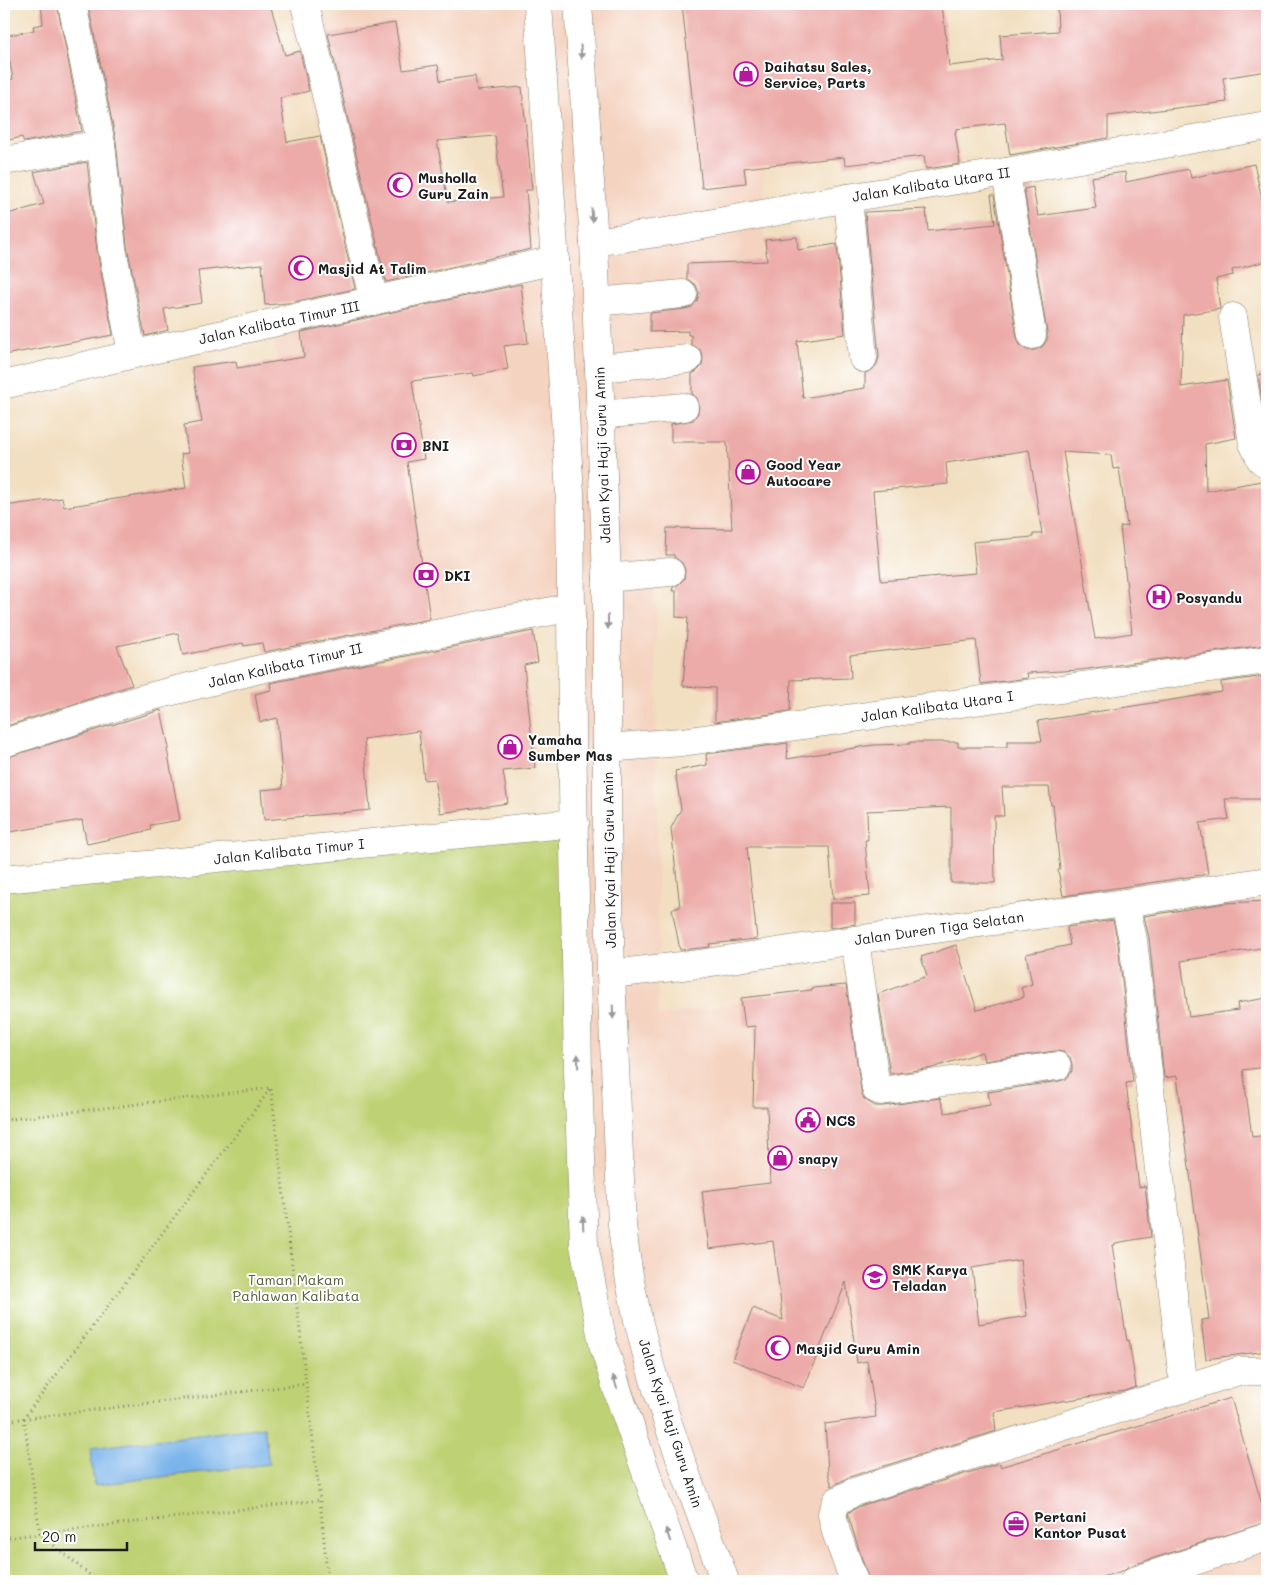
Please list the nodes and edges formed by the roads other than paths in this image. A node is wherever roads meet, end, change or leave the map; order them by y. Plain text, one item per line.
1 (72, 4) edge
2 (305, 4) edge
3 (538, 4) edge
4 (578, 4) edge
5 (1267, 126) edge
6 (101, 144) junction
7 (4, 161) edge
8 (1006, 172) junction
9 (848, 198) junction
10 (603, 241) junction
11 (555, 260) junction
12 (676, 294) dead end
13 (374, 301) junction
14 (605, 301) junction
15 (1233, 317) dead end
16 (1032, 335) dead end
17 (132, 353) junction
18 (863, 358) dead end
19 (681, 360) dead end
20 (609, 367) junction
21 (4, 385) edge
22 (677, 408) dead end
23 (608, 414) junction
24 (1267, 464) edge
25 (667, 572) dead end
26 (616, 577) junction
27 (572, 607) junction
28 (1267, 660) edge
29 (4, 743) edge
30 (613, 748) junction
31 (575, 823) junction
32 (4, 879) edge
33 (1267, 881) edge
34 (1125, 903) junction
35 (855, 940) junction
36 (611, 974) junction
37 (1057, 1066) dead end
38 (1267, 1371) edge
39 (1182, 1372) dead end
40 (1267, 1537) edge
41 (684, 1581) edge
42 (725, 1581) edge
43 (854, 1581) edge
44 (1134, 1581) edge

1 - 6 street
2 - 13 street
3 - 11 street
4 -> 10 street, Jalan Kyai Haji Guru Amin
5 - 8 street, Jalan Kalibata Utara II
6 - 7 street
6 - 17 street
8 - 9 street, Jalan Kalibata Utara II
8 - 16 street
9 - 10 street, Jalan Kalibata Utara II
9 - 18 street
10 - 14 street, Jalan Kyai Haji Guru Amin
11 - 13 street, Jalan Kalibata Timur III
11 - 27 street
12 - 14 street
13 - 17 street, Jalan Kalibata Timur III
14 - 20 street, Jalan Kyai Haji Guru Amin
15 - 24 street
17 - 21 street, Jalan Kalibata Timur III
19 - 20 street
20 - 23 street, Jalan Kyai Haji Guru Amin
22 - 23 street
23 - 26 street, Jalan Kyai Haji Guru Amin
25 - 26 street
26 -> 30 street, Jalan Kyai Haji Guru Amin
27 - 29 street, Jalan Kalibata Timur II
27 - 31 street
28 - 30 street, Jalan Kalibata Utara I
30 - 36 street, Jalan Kyai Haji Guru Amin
31 - 32 street, Jalan Kalibata Timur I
41 -> 31 street
33 - 34 street, Jalan Duren Tiga Selatan
34 - 35 street, Jalan Duren Tiga Selatan
34 - 39 street
35 - 36 street, Jalan Duren Tiga Selatan
35 - 37 street
36 -> 42 street, Jalan Kyai Haji Guru Amin
38 - 43 street
40 - 44 street

